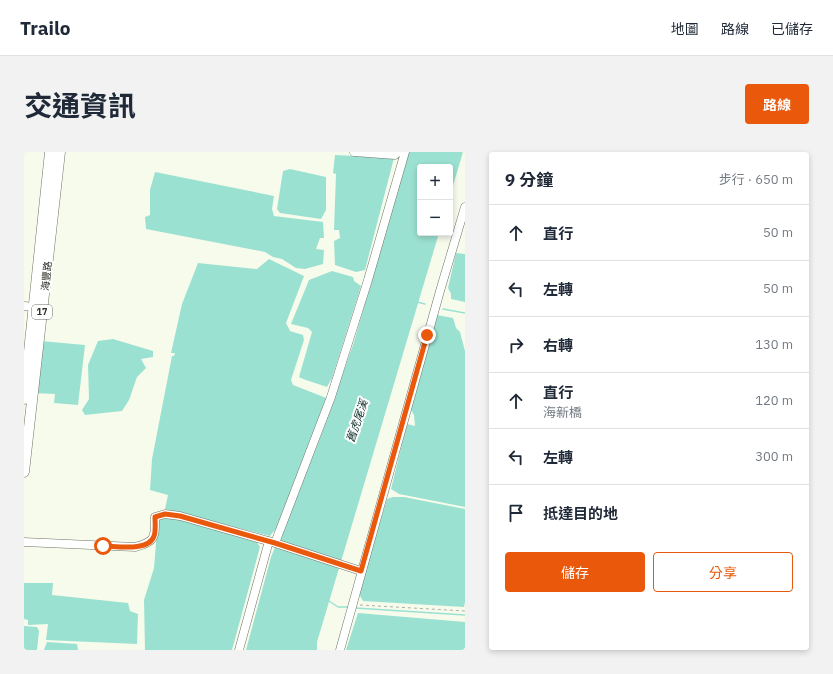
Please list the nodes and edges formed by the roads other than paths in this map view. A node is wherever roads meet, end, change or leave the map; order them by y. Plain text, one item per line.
1 (50, 152) edge
2 (60, 152) edge
3 (354, 152) edge
4 (398, 152) edge
5 (405, 152) edge
6 (465, 207) edge
7 (29, 306) edge
8 (24, 399) edge
9 (24, 472) edge
10 (24, 542) edge
11 (272, 542) junction
12 (361, 571) junction
13 (239, 650) edge
14 (340, 650) edge

1 - 7 main road, 海豐路 / 17
2 - 9 main road, 海豐路 / 17
3 - 4 street
5 - 11 street
6 - 12 street
7 - 8 main road, 海豐路 / 17
10 - 11 street
11 - 12 street
11 - 13 street
12 - 14 street

